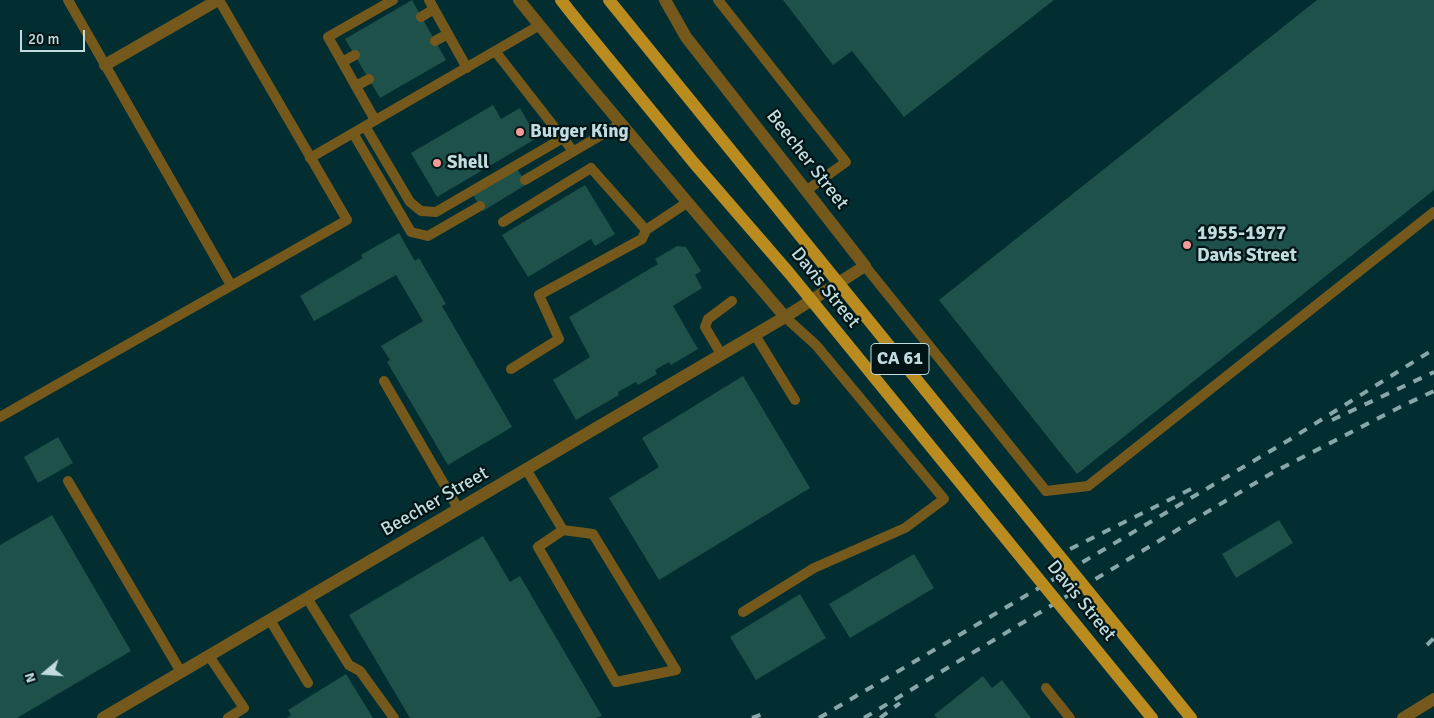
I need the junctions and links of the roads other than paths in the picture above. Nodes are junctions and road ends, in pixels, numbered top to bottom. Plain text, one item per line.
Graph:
1 (68, 0) edge
2 (218, 0) edge
3 (393, 0) edge
4 (519, 0) edge
5 (561, 0) edge
6 (609, 0) edge
7 (665, 0) edge
8 (718, 0) edge
9 (431, 5) edge
10 (421, 17) dead end
11 (540, 26) junction
12 (448, 34) junction
13 (435, 41) dead end
14 (495, 51) junction
15 (355, 55) dead end
16 (342, 62) junction
17 (105, 64) junction
18 (467, 68) junction
19 (369, 79) dead end
20 (356, 86) junction
21 (375, 120) junction
22 (620, 124) junction
23 (365, 126) junction
24 (353, 133) junction
25 (563, 138) junction
26 (573, 151) junction
27 (310, 158) junction
28 (524, 180) dead end
29 (807, 190) junction
30 (688, 202) junction
31 (480, 206) dead end
32 (1434, 212) edge
33 (503, 222) dead end
34 (646, 230) junction
35 (865, 266) junction
36 (232, 286) junction
37 (732, 301) dead end
38 (785, 317) junction
39 (755, 335) junction
40 (721, 354) junction
41 (511, 369) dead end
42 (384, 381) dead end
43 (795, 400) dead end
44 (0, 417) edge
45 (526, 470) junction
46 (68, 481) dead end
47 (459, 510) junction
48 (563, 530) junction
49 (307, 598) junction
50 (744, 612) dead end
51 (270, 620) junction
52 (209, 656) junction
53 (181, 672) junction
54 (308, 683) dead end
55 (1046, 688) dead end
56 (1434, 699) edge
57 (103, 718) edge
58 (228, 718) edge
59 (394, 718) edge
60 (1070, 718) edge
61 (1152, 718) edge
62 (1191, 718) edge
63 (1403, 718) edge

1 - 17 lane
2 - 17 street
2 - 27 lane
3 - 16 lane
4 - 11 street
5 - 61 main road, Davis Street / CA 61, bridge
6 - 62 main road, Davis Street / CA 61, bridge
7 - 29 street, Beecher Street
8 - 29 lane
9 - 10 lane
9 - 12 lane
11 - 14 lane
11 - 22 street
12 - 13 lane
12 - 18 lane
14 - 18 lane
14 - 25 lane
15 - 16 lane
16 - 20 lane
17 - 36 lane
18 - 21 lane
19 - 20 lane
20 - 21 lane
21 - 23 lane
22 - 26 lane
22 - 30 street
23 - 24 lane
23 - 25 lane
24 - 27 lane
24 - 31 lane
25 - 26 lane
26 - 28 lane
27 - 36 lane
29 - 35 street, Beecher Street
30 - 34 lane
30 - 38 street
32 - 35 lane
33 - 34 lane
34 - 41 lane
35 - 38 street, Beecher Street
36 - 44 lane
37 - 40 lane
38 - 39 street, Beecher Street
38 - 50 lane
39 - 40 street, Beecher Street
39 - 43 lane
40 - 45 street, Beecher Street
42 - 47 lane
45 - 47 street, Beecher Street
45 - 48 lane
46 - 53 lane
47 - 49 street, Beecher Street
48 - 48 lane
49 - 51 street, Beecher Street
49 - 59 lane
51 - 52 street, Beecher Street
51 - 54 lane
52 - 53 street, Beecher Street
52 - 58 lane
53 - 57 street, Beecher Street
55 - 60 lane
56 - 63 street

